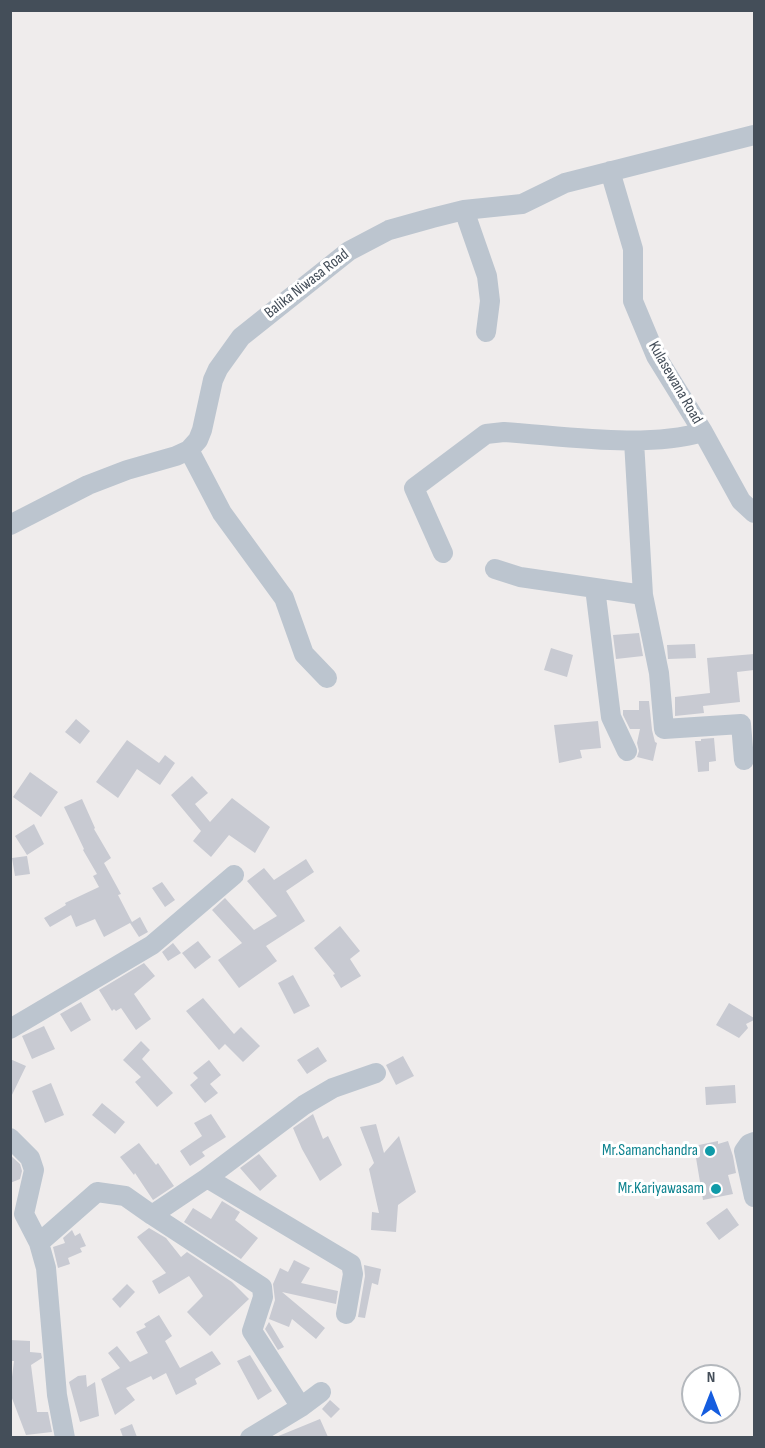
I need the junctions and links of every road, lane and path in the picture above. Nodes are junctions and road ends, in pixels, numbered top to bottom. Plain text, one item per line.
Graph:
1 (754, 135) edge
2 (610, 171) junction
3 (464, 210) junction
4 (486, 332) dead end
5 (703, 432) junction
6 (634, 441) junction
7 (189, 450) junction
8 (754, 513) edge
9 (10, 525) edge
10 (443, 553) dead end
11 (495, 569) dead end
12 (595, 588) junction
13 (643, 595) junction
14 (327, 678) dead end
15 (627, 751) dead end
16 (744, 760) dead end
17 (234, 875) dead end
18 (10, 1029) edge
19 (376, 1073) dead end
20 (10, 1138) edge
21 (754, 1142) edge
22 (207, 1178) junction
23 (754, 1197) edge
24 (152, 1215) junction
25 (39, 1243) junction
26 (346, 1314) dead end
27 (321, 1392) dead end
28 (301, 1407) junction
29 (65, 1437) edge
30 (250, 1437) edge

1 - 2 street, Balika Niwasa Road
2 - 3 street, Balika Niwasa Road
2 - 5 street, Kulasewana Road
3 - 4 street
3 - 7 street, Balika Niwasa Road
5 - 6 street
5 - 8 street, Kulasewana Road
6 - 10 street
6 - 13 street
7 - 9 street
7 - 14 street
11 - 12 street
12 - 13 street
12 - 15 street
13 - 16 street
17 - 18 street
19 - 22 street
20 - 25 street
21 - 23 street
22 - 24 street
22 - 26 street
24 - 25 street
24 - 28 street
25 - 29 street
27 - 28 street
28 - 30 street

